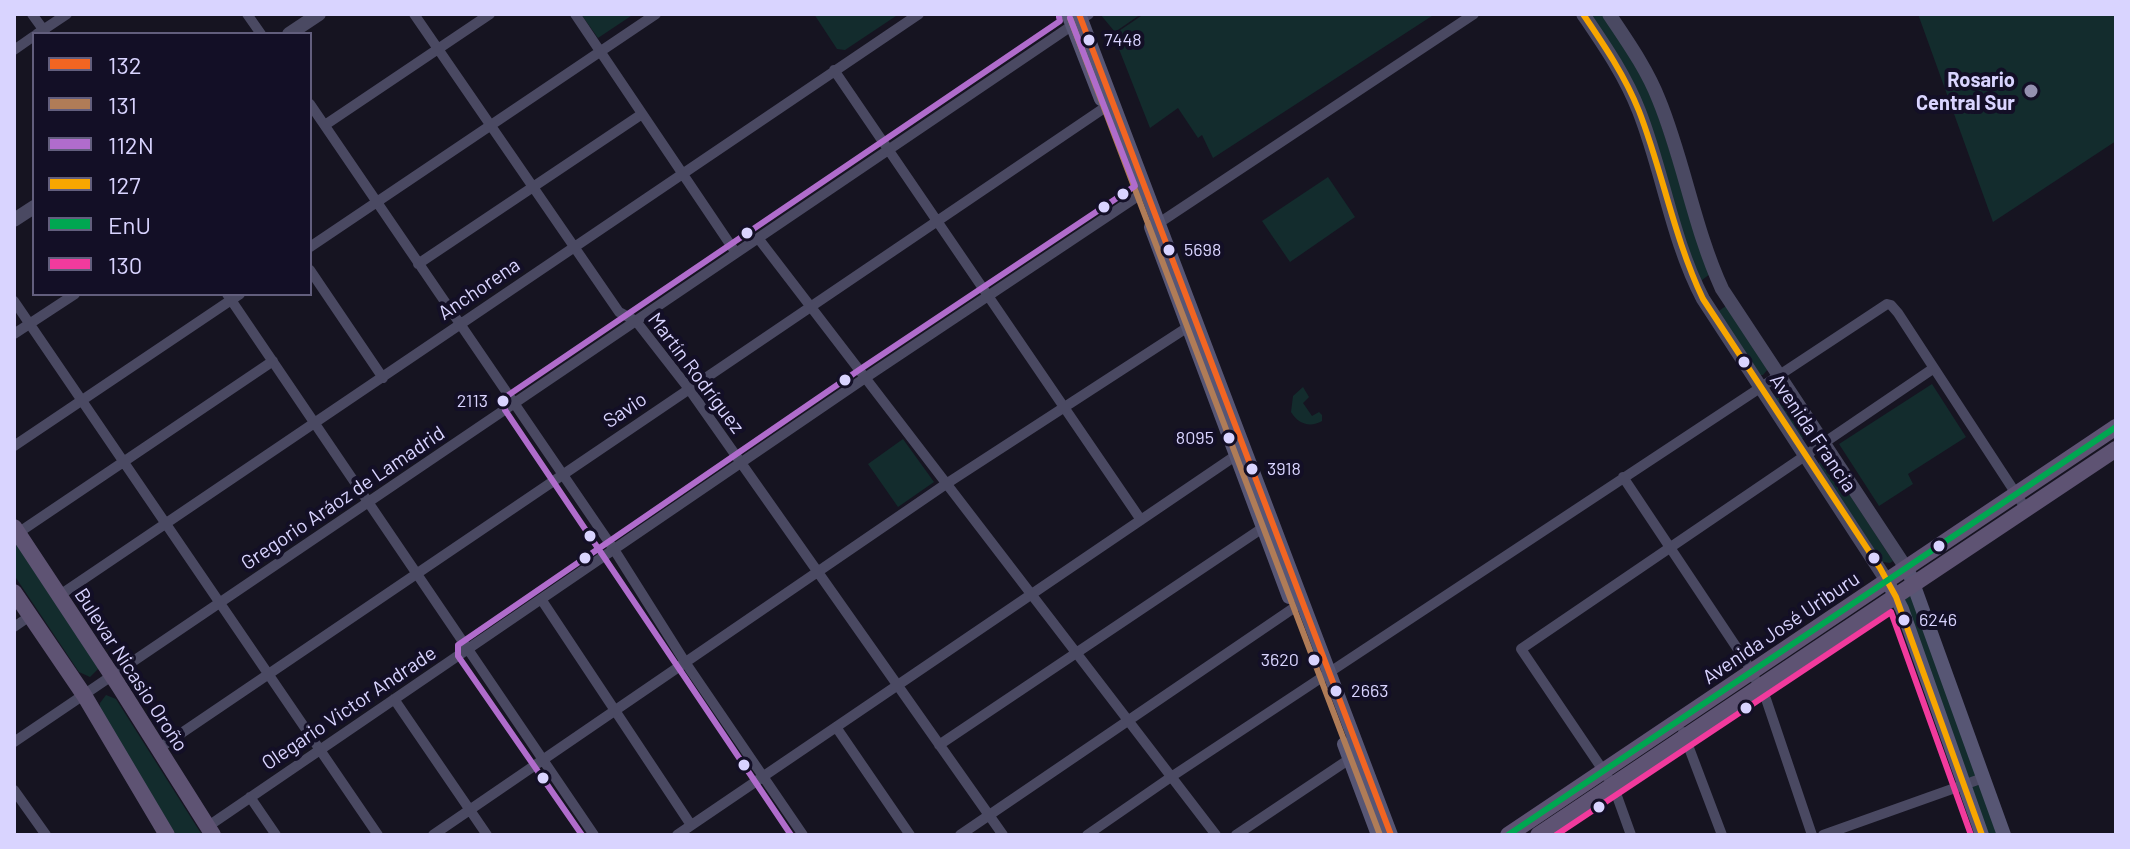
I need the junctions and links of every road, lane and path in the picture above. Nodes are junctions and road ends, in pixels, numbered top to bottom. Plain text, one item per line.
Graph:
1 (67, 14) edge
2 (247, 14) edge
3 (319, 14) edge
4 (414, 14) edge
5 (490, 14) edge
6 (575, 14) edge
7 (656, 14) edge
8 (919, 14) edge
9 (1474, 14) edge
10 (1583, 14) edge
11 (1609, 14) edge
12 (1078, 17) edge
13 (41, 32) edge
14 (260, 32) edge
15 (292, 32) edge
16 (32, 38) edge
17 (438, 49) junction
18 (14, 50) edge
19 (600, 52) junction
20 (834, 70) junction
21 (1108, 104) junction
22 (312, 107) edge
23 (642, 114) junction
24 (325, 125) junction
25 (491, 125) junction
26 (889, 150) junction
27 (683, 174) junction
28 (533, 187) junction
29 (1143, 192) junction
30 (377, 202) junction
31 (32, 208) edge
32 (14, 220) edge
33 (937, 221) junction
34 (1159, 223) junction
35 (758, 238) junction
36 (312, 246) edge
37 (573, 247) junction
38 (736, 253) junction
39 (418, 264) junction
40 (312, 273) edge
41 (72, 296) edge
42 (233, 296) edge
43 (989, 296) junction
44 (14, 301) edge
45 (810, 307) junction
46 (636, 321) junction
47 (460, 323) junction
48 (30, 324) junction
49 (1192, 324) junction
50 (14, 334) edge
51 (273, 361) junction
52 (1934, 368) junction
53 (1778, 375) junction
54 (383, 378) junction
55 (865, 378) junction
56 (1759, 387) junction
57 (689, 389) junction
58 (82, 401) junction
59 (513, 404) junction
60 (1065, 408) junction
61 (315, 423) junction
62 (2116, 428) edge
63 (1824, 443) junction
64 (14, 446) edge
65 (2116, 449) edge
66 (1241, 452) junction
67 (1805, 456) junction
68 (123, 462) junction
69 (741, 463) junction
70 (563, 474) junction
71 (1623, 477) junction
72 (946, 484) junction
73 (2016, 494) junction
74 (367, 503) junction
75 (2026, 509) junction
76 (1141, 520) junction
77 (167, 523) junction
78 (1268, 525) junction
79 (16, 530) edge
80 (1670, 547) junction
81 (615, 551) junction
82 (1906, 568) junction
83 (817, 572) junction
84 (415, 574) junction
85 (1887, 581) junction
86 (1914, 585) junction
87 (14, 592) edge
88 (1031, 594) junction
89 (60, 595) junction
90 (1896, 597) junction
91 (541, 599) junction
92 (219, 603) junction
93 (1297, 606) junction
94 (30, 616) junction
95 (14, 627) edge
96 (466, 650) junction
97 (1076, 652) junction
98 (685, 662) junction
99 (1752, 672) junction
100 (267, 675) junction
101 (112, 676) junction
102 (1323, 676) junction
103 (897, 685) junction
104 (1760, 688) junction
105 (84, 695) junction
106 (394, 699) junction
107 (615, 710) junction
108 (1128, 720) junction
109 (1677, 722) junction
110 (836, 727) junction
111 (1686, 737) junction
112 (14, 742) edge
113 (939, 745) junction
114 (158, 749) junction
115 (320, 750) junction
116 (1354, 756) junction
117 (543, 760) junction
118 (762, 776) junction
119 (1171, 777) junction
120 (1609, 778) junction
121 (1983, 778) junction
122 (1964, 785) junction
123 (14, 790) edge
124 (250, 797) junction
125 (470, 809) junction
126 (989, 816) junction
127 (691, 825) junction
128 (210, 831) edge
129 (1538, 831) edge
130 (46, 835) edge
131 (167, 835) edge
132 (276, 835) edge
133 (378, 835) edge
134 (433, 835) edge
135 (487, 835) edge
136 (594, 835) edge
137 (677, 835) edge
138 (803, 835) edge
139 (910, 835) edge
140 (960, 835) edge
141 (1003, 835) edge
142 (1087, 835) edge
143 (1216, 835) edge
144 (1236, 835) edge
145 (1378, 835) edge
146 (1391, 835) edge
147 (1508, 835) edge
148 (1631, 835) edge
149 (1722, 835) edge
150 (1812, 835) edge
151 (1823, 835) edge
152 (1982, 835) edge
153 (2004, 835) edge

1 - 13 street
2 - 14 street
3 - 15 street
4 - 17 street, Martín Rodríguez
5 - 17 street
6 - 19 street
7 - 19 street
8 - 20 street, Anchorena
9 - 34 street
10 - 56 street, Avenida Francia
11 - 53 street, Avenida Francia
12 - 21 main road
12 - 26 street, Gregorio Aráoz de Lamadrid
16 - 18 street
17 - 24 street
17 - 25 street, Martín Rodríguez
19 - 23 street
19 - 25 street
20 - 26 street
20 - 27 street, Anchorena
21 - 29 main road
21 - 33 street, Savio
22 - 24 street
23 - 27 street
23 - 28 street
24 - 30 street
25 - 28 street, Martín Rodríguez
25 - 30 street
26 - 33 street
26 - 35 street, Gregorio Aráoz de Lamadrid
27 - 37 street, Anchorena
27 - 38 street
28 - 37 street, Martín Rodríguez
28 - 39 street
29 - 34 main road
29 - 43 street, Olegario Victor Andrade
29 - 49 main road
30 - 36 street
30 - 39 street
31 - 32 street
33 - 43 street
33 - 45 street, Savio
34 - 49 main road
35 - 38 street, Gregorio Aráoz de Lamadrid
35 - 45 street
37 - 46 street, Martín Rodríguez
37 - 47 street, Anchorena
38 - 46 street, Gregorio Aráoz de Lamadrid
39 - 47 street
40 - 54 street
41 - 48 street
42 - 51 street
42 - 58 street
43 - 55 street, Olegario Victor Andrade
43 - 60 street
44 - 48 street
45 - 55 street
45 - 57 street, Savio
46 - 57 street, Martín Rodríguez
46 - 59 street, Gregorio Aráoz de Lamadrid
47 - 54 street, Anchorena
47 - 59 street
48 - 50 street
48 - 58 street
49 - 60 street
49 - 66 main road
51 - 61 street
51 - 68 street
52 - 53 street
52 - 63 street
52 - 73 street
53 - 56 street
53 - 63 street, Avenida Francia
54 - 61 street, Anchorena
55 - 69 street, Olegario Victor Andrade
55 - 72 street
56 - 67 street, Avenida Francia
56 - 71 street
57 - 69 street, Martín Rodríguez
57 - 70 street, Savio
58 - 64 street
58 - 68 street
59 - 70 street
59 - 74 street, Gregorio Aráoz de Lamadrid
60 - 72 street
60 - 76 street
61 - 74 street
61 - 77 street, Anchorena
62 - 73 main road, Avenida José Uriburu
63 - 67 street
63 - 82 street, Avenida Francia
65 - 75 main road, Avenida José Uriburu
66 - 76 street
66 - 78 main road
67 - 80 street
67 - 85 street, Avenida Francia
68 - 77 street
68 - 79 street
69 - 81 street, Olegario Victor Andrade
69 - 83 street, Martín Rodríguez
70 - 81 street
70 - 84 street, Savio
71 - 80 street
71 - 102 street
72 - 83 street
72 - 88 street
73 - 75 street
73 - 82 main road, Avenida José Uriburu
74 - 84 street
74 - 92 street, Gregorio Aráoz de Lamadrid
75 - 86 main road, Avenida José Uriburu
76 - 88 street
77 - 89 street, Anchorena
77 - 92 street
78 - 93 main road
78 - 97 street
79 - 89 main road, Bulevar Nicasio Oroño
80 - 99 street
80 - 120 street
81 - 91 street, Olegario Victor Andrade
81 - 98 street
82 - 85 main road, Avenida José Uriburu
82 - 86 main road, Avenida Francia
83 - 98 street
83 - 103 street, Martín Rodríguez
84 - 96 street
84 - 100 street, Savio
85 - 90 main road, Avenida Francia
85 - 99 main road, Avenida José Uriburu
86 - 90 main road, Avenida José Uriburu
86 - 121 main road, Avenida Francia
87 - 94 main road
88 - 97 street
88 - 103 street
89 - 101 main road, Bulevar Nicasio Oroño
90 - 104 main road, Avenida José Uriburu
90 - 122 main road, Avenida Francia
91 - 96 street, Olegario Victor Andrade
91 - 107 street
92 - 100 street
92 - 101 street, Gregorio Aráoz de Lamadrid
93 - 102 main road
93 - 108 street
94 - 95 street
94 - 105 main road
96 - 106 street, Olegario Victor Andrade
96 - 117 street
97 - 108 street
97 - 113 street
98 - 107 street
98 - 118 street
99 - 104 street
99 - 109 main road, Avenida José Uriburu
100 - 114 street, Savio
100 - 115 street
101 - 105 street, Gregorio Aráoz de Lamadrid
101 - 114 main road, Bulevar Nicasio Oroño
102 - 116 main road
102 - 119 street
103 - 110 street
103 - 113 street, Martín Rodríguez
104 - 111 main road, Avenida José Uriburu
104 - 150 street
105 - 112 street, Gregorio Aráoz de Lamadrid
105 - 131 main road
106 - 115 street, Olegario Victor Andrade
106 - 125 street
107 - 117 street
107 - 127 street
108 - 119 street
108 - 126 street
109 - 111 street
109 - 120 main road, Avenida José Uriburu
110 - 118 street
110 - 139 street
111 - 120 main road, Avenida José Uriburu
111 - 149 street
113 - 126 street, Martín Rodríguez
114 - 128 main road, Bulevar Nicasio Oroño
115 - 124 street, Olegario Victor Andrade
115 - 133 street
116 - 144 street
116 - 145 main road
116 - 146 main road
117 - 125 street
117 - 136 street
118 - 127 street
118 - 138 street
119 - 142 street
119 - 143 street
120 - 129 main road, Avenida José Uriburu
120 - 148 street
121 - 122 street
121 - 153 main road, Avenida Francia
122 - 151 street
122 - 152 main road, Avenida Francia
123 - 130 street
124 - 128 street, Olegario Victor Andrade
124 - 132 street
125 - 134 street
125 - 135 street
126 - 140 street
126 - 141 street, Martín Rodríguez
127 - 137 street
129 - 147 main road, Avenida José Uriburu

